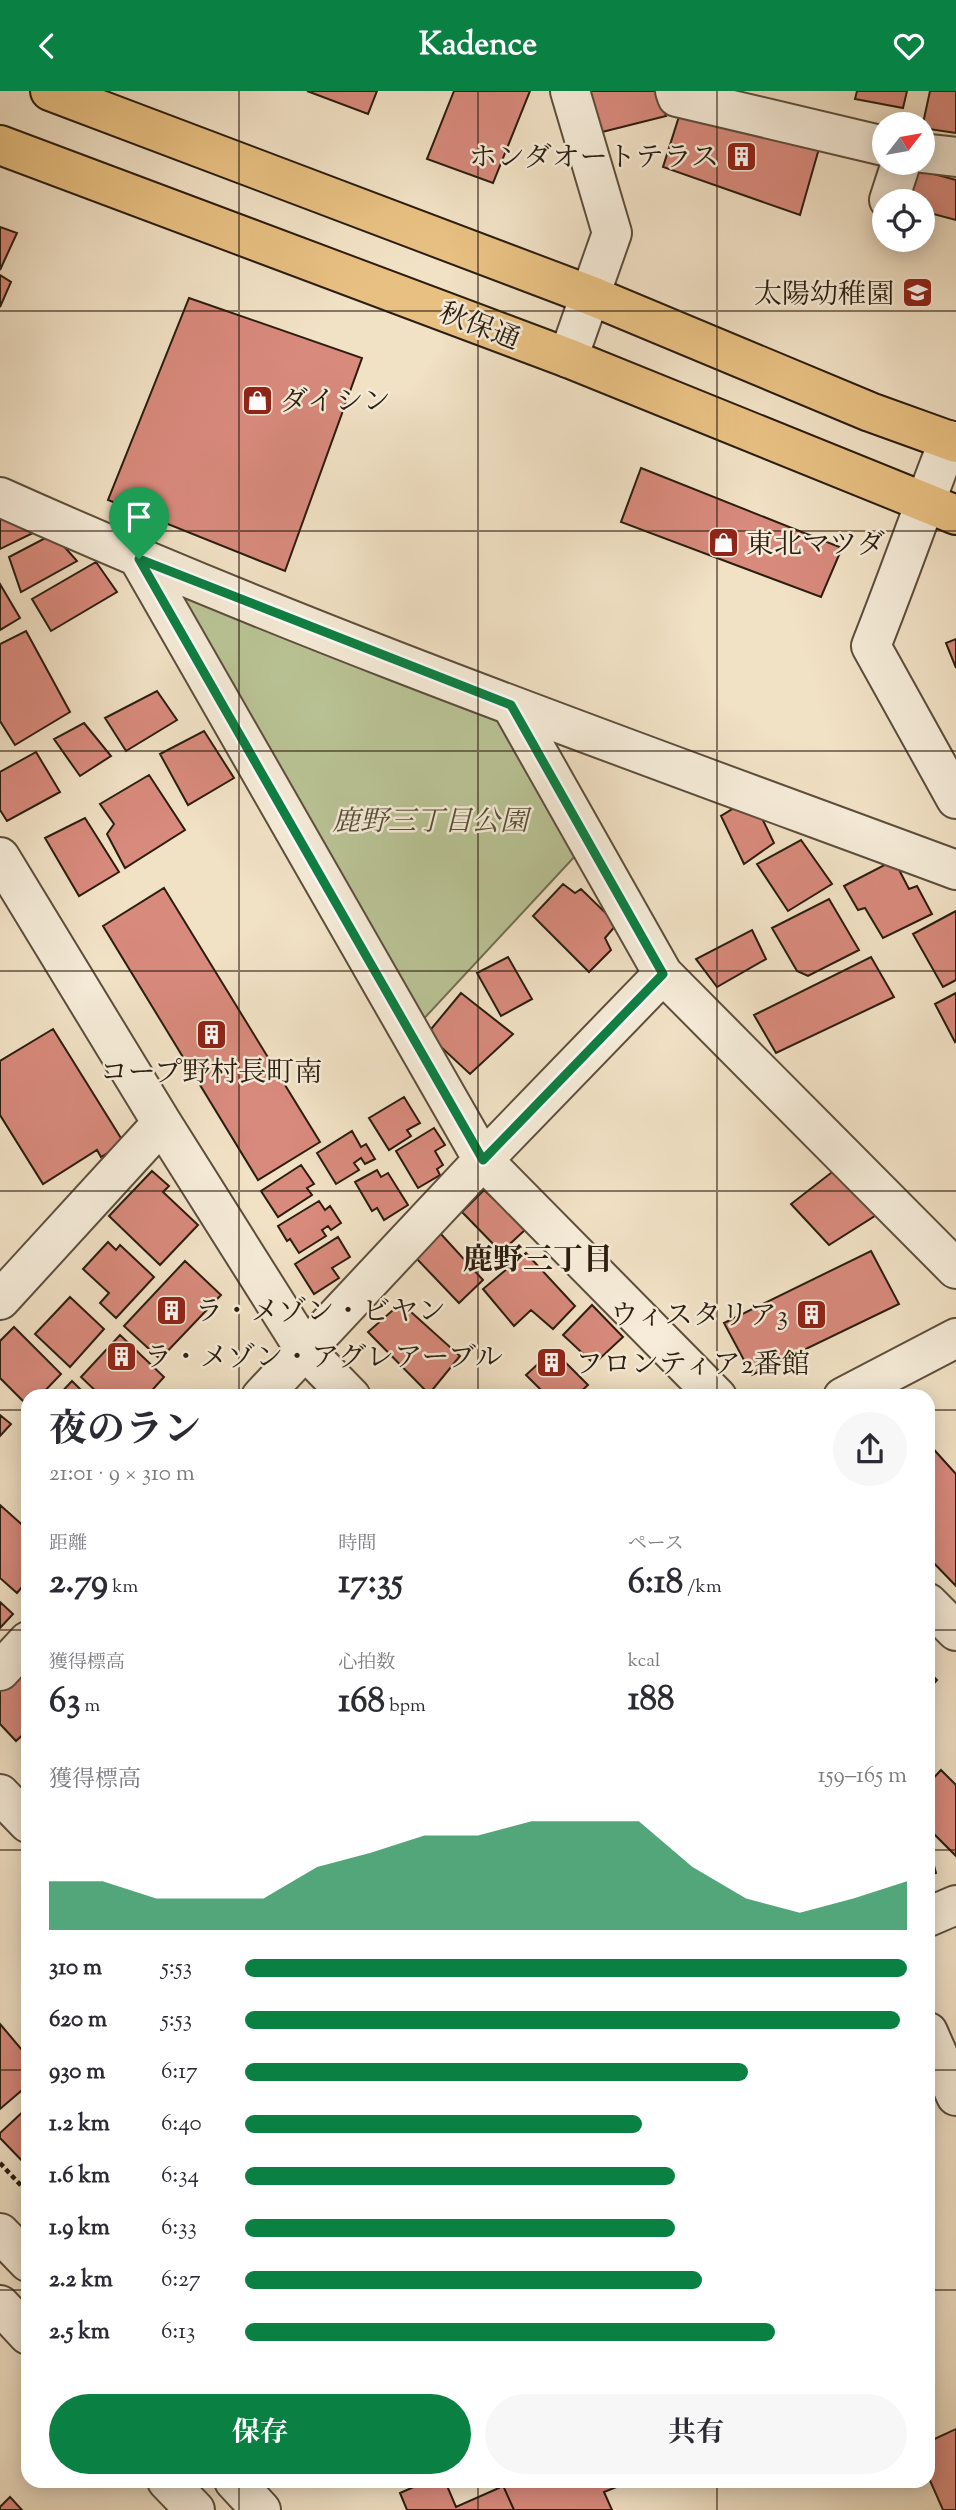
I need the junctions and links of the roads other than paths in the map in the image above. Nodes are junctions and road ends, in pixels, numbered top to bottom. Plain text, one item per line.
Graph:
1 (50, 91) edge
2 (570, 91) edge
3 (675, 91) edge
4 (872, 143) edge
5 (0, 145) edge
6 (935, 155) edge
7 (956, 157) edge
8 (592, 296) junction
9 (568, 358) junction
10 (952, 442) edge
11 (0, 498) edge
12 (940, 509) edge
13 (139, 559) junction
14 (511, 705) junction
15 (956, 799) edge
16 (0, 857) edge
17 (956, 870) edge
18 (663, 974) junction
19 (162, 1123) junction
20 (483, 1160) junction
21 (956, 1269) edge
22 (0, 1300) edge
23 (956, 1338) edge
24 (305, 1350) junction
25 (268, 1389) edge
26 (343, 1389) edge
27 (710, 1389) edge
28 (858, 1389) edge
29 (935, 1610) edge
30 (956, 1631) edge
31 (21, 1648) edge
32 (0, 1671) edge
33 (0, 1794) edge
34 (21, 1816) edge
35 (956, 1905) edge
36 (935, 1914) edge
37 (935, 2048) edge
38 (956, 2096) edge
39 (0, 2232) edge
40 (21, 2254) edge
41 (0, 2305) edge
42 (21, 2328) edge
43 (174, 2488) edge
44 (241, 2488) edge
45 (195, 2510) edge
46 (261, 2510) edge

1 - 8 highway
2 - 8 street
3 - 4 street
5 - 9 highway, 秋保通
6 - 7 street
8 - 9 street
8 - 10 highway
9 - 12 highway, 秋保通
10 - 12 street
11 - 13 street
12 - 15 street
13 - 14 street
13 - 20 street
14 - 17 street
14 - 18 street
16 - 19 street
18 - 20 street
18 - 21 street
19 - 22 street
19 - 24 street
20 - 24 street
20 - 27 street
23 - 28 street
24 - 25 street
24 - 26 street
29 - 30 street
31 - 32 street
33 - 34 street
35 - 36 street
37 - 38 street
39 - 40 street
41 - 42 street
43 - 45 street
44 - 46 street

